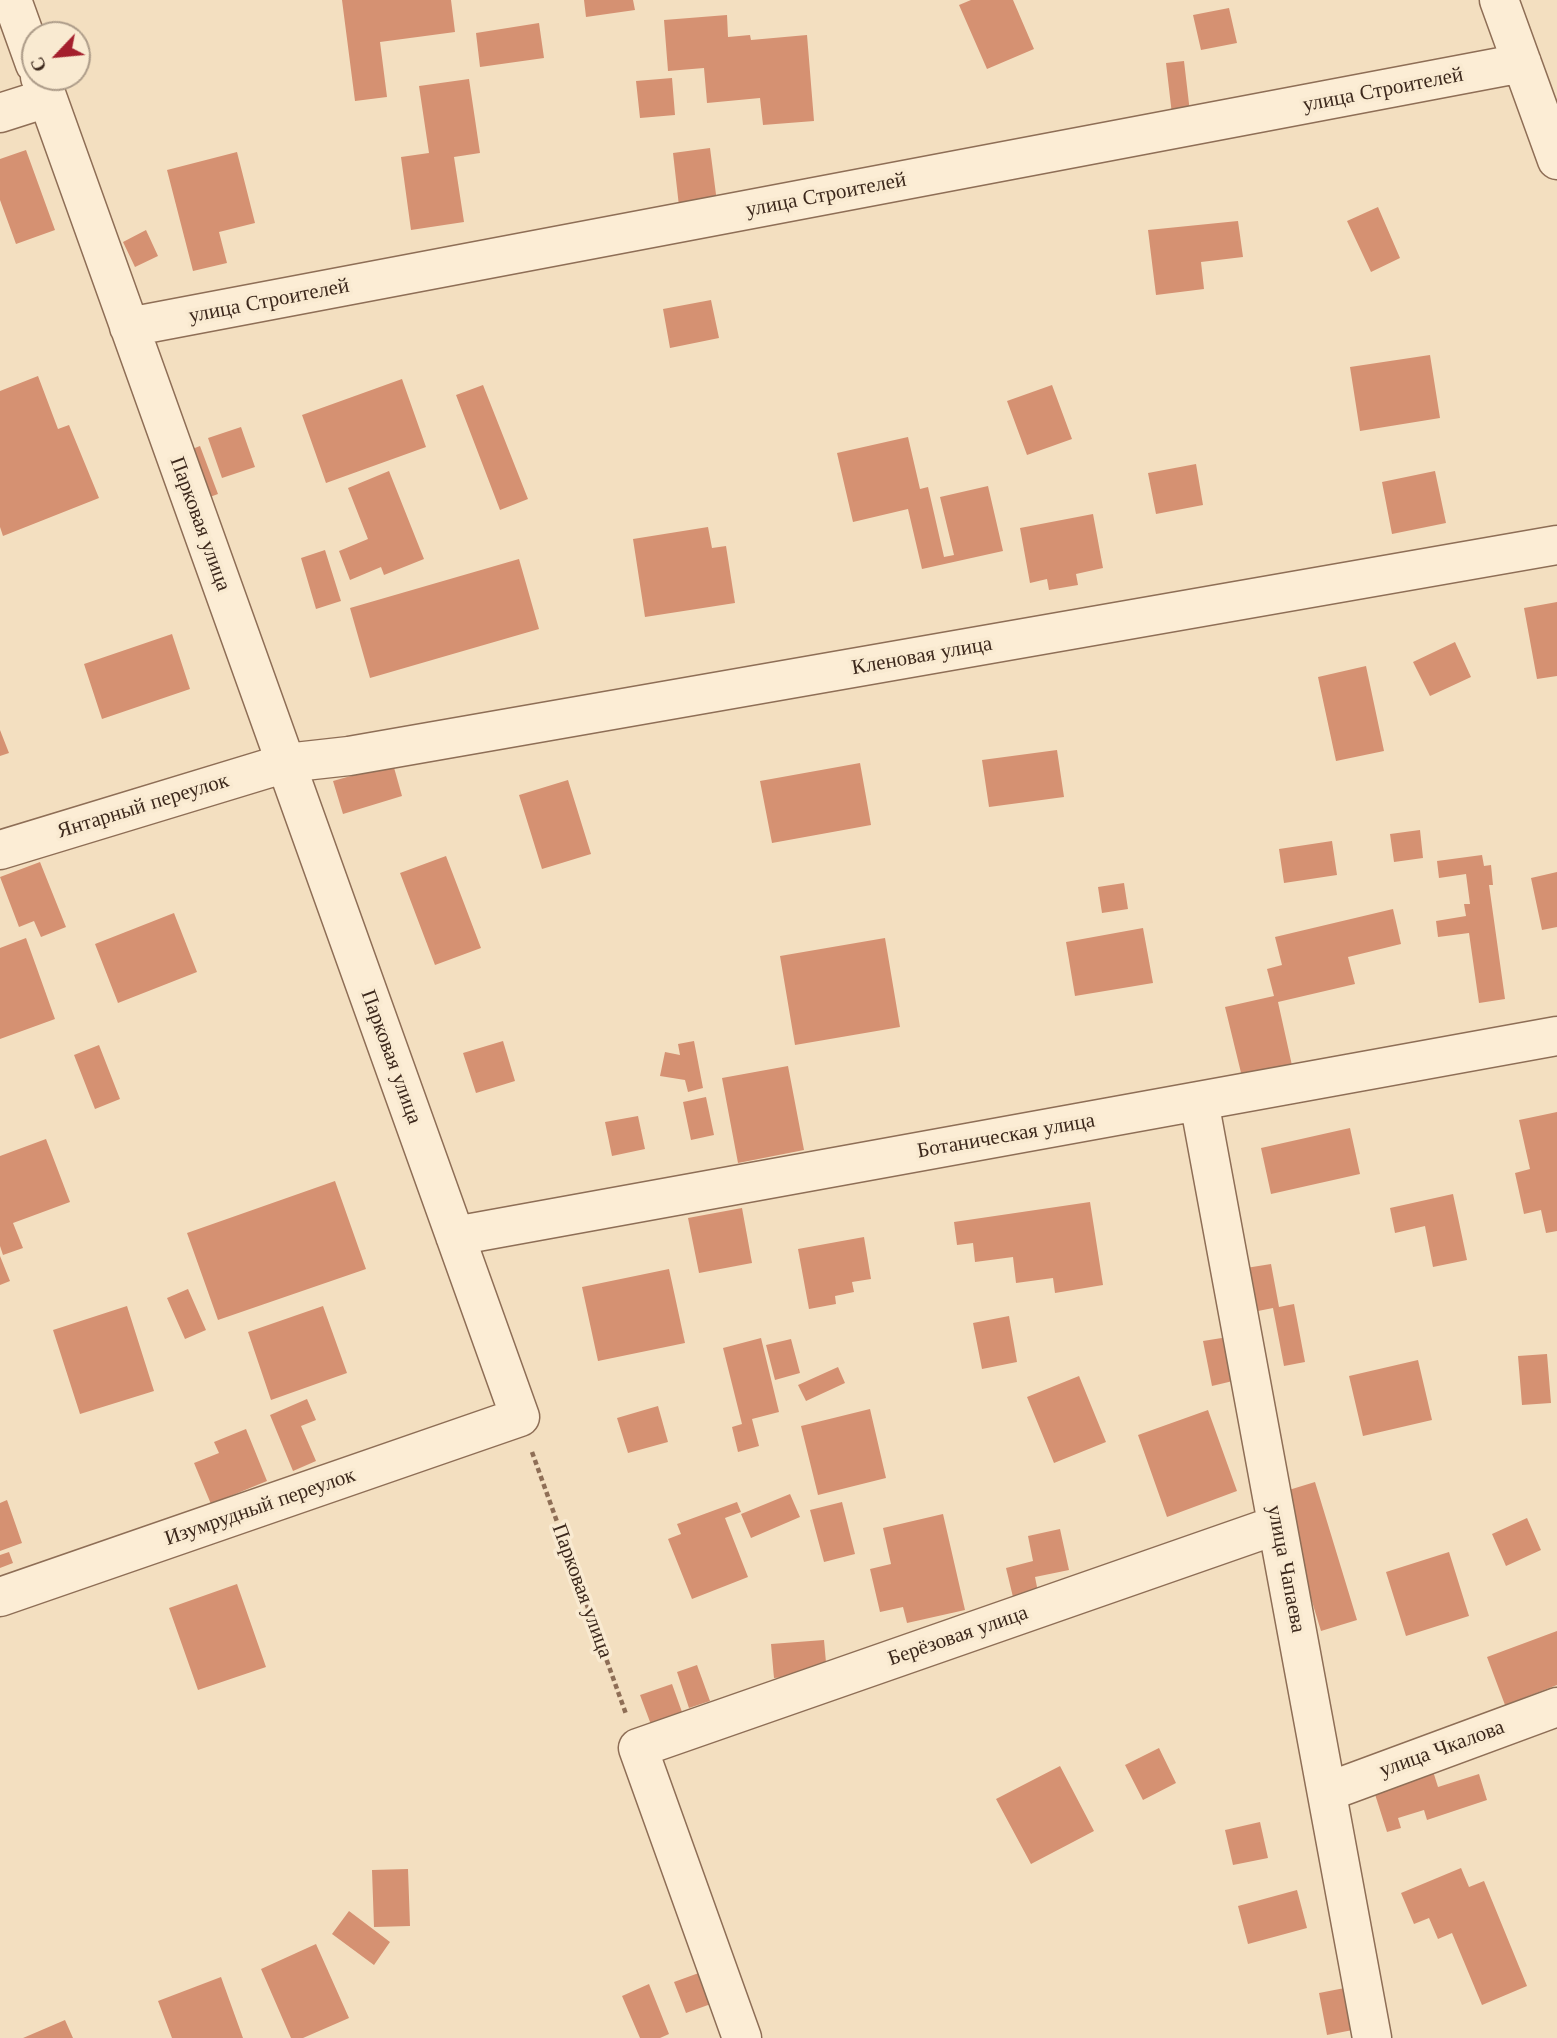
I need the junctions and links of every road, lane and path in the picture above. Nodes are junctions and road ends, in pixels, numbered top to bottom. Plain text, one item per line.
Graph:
1 (12, 0) edge
2 (1499, 0) edge
3 (21, 25) edge
4 (1522, 63) junction
5 (27, 91) edge
6 (45, 91) edge
7 (0, 113) edge
8 (1557, 160) edge
9 (129, 327) junction
10 (1557, 545) edge
11 (286, 763) junction
12 (0, 850) edge
13 (1557, 1037) edge
14 (1199, 1101) junction
15 (455, 1236) junction
16 (520, 1417) junction
17 (1277, 1525) junction
18 (0, 1597) edge
19 (1557, 1707) edge
20 (638, 1748) junction
21 (1327, 1792) junction
22 (741, 2038) edge
23 (1372, 2038) edge

1 - 3 street, Парковая улица
2 - 4 street
4 - 8 street
4 - 9 street, улица Строителей
5 - 7 street
6 - 9 street, Парковая улица
9 - 11 street, Парковая улица
10 - 11 street, Кленовая улица
11 - 12 street, Янтарный переулок
11 - 15 street, Парковая улица
13 - 14 street, Ботаническая улица
14 - 15 street, Ботаническая улица
14 - 17 street, улица Чапаева
15 - 16 street, Парковая улица
16 - 18 street, Изумрудный переулок
16 - 20 path, Парковая улица
17 - 20 street, Берёзовая улица
17 - 21 street, улица Чапаева
19 - 21 street, улица Чкалова
20 - 22 street
21 - 23 street, улица Чапаева

